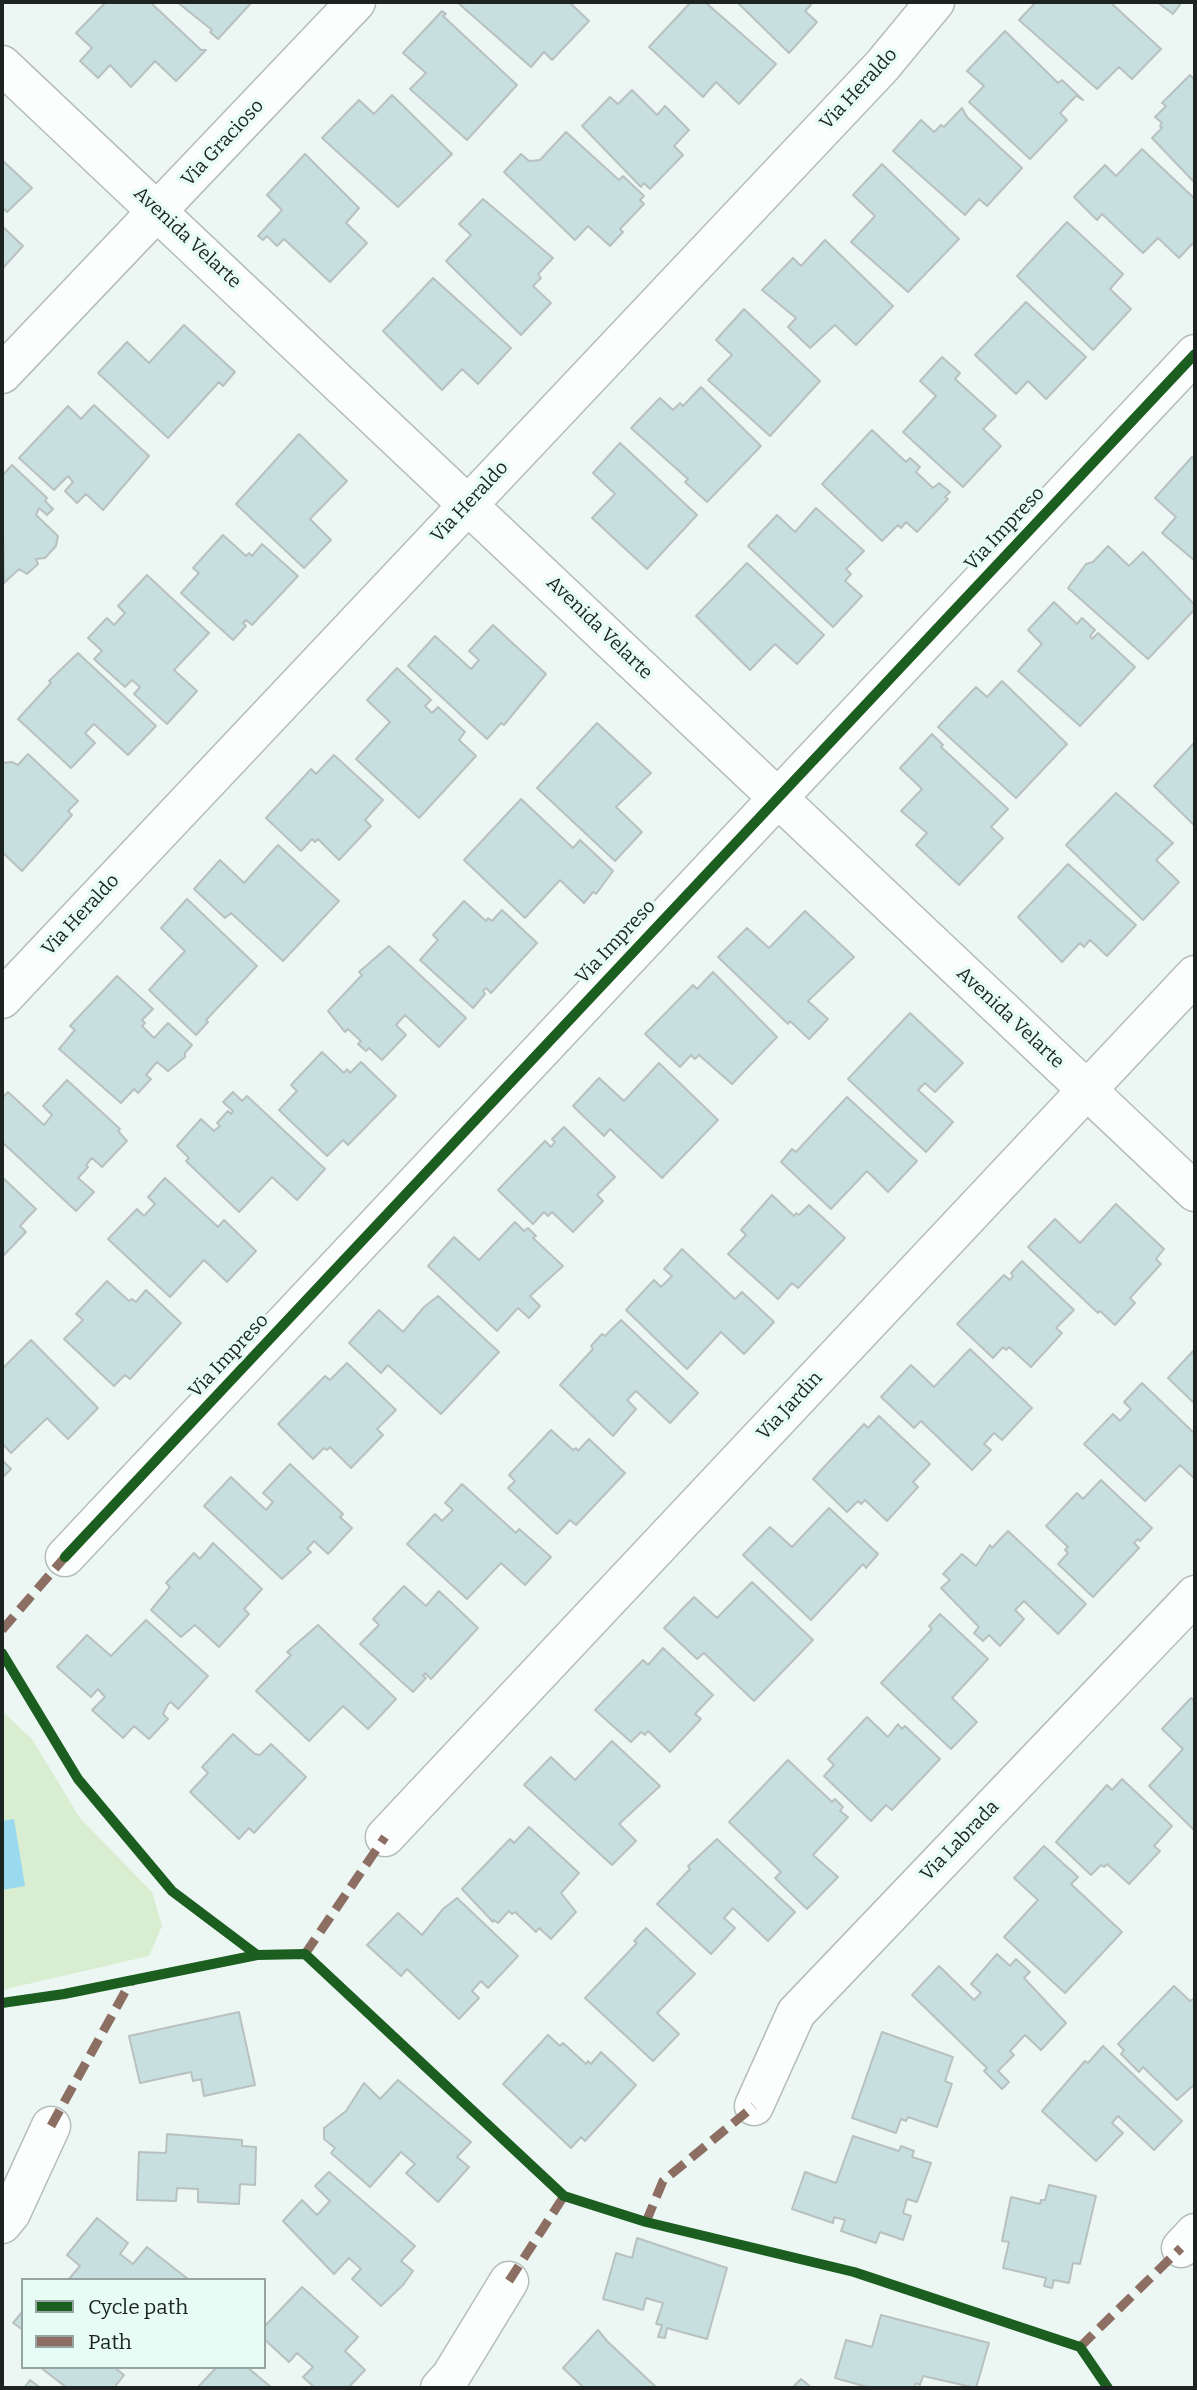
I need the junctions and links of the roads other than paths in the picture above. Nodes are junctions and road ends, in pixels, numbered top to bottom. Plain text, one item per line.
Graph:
1 (356, 2) edge
2 (935, 2) edge
3 (2, 65) edge
4 (159, 211) junction
5 (1195, 354) edge
6 (2, 374) edge
7 (468, 503) junction
8 (776, 797) junction
9 (1195, 975) edge
10 (2, 999) edge
11 (1086, 1090) junction
12 (1195, 1192) edge
13 (65, 1557) dead end
14 (1195, 1595) edge
15 (385, 1837) dead end
16 (754, 2106) dead end
17 (51, 2126) dead end
18 (2, 2224) edge
19 (509, 2281) dead end
20 (440, 2388) edge

1 - 4 street, Via Gracioso
2 - 7 street, Via Heraldo
3 - 4 street, Avenida Velarte
4 - 6 street, Via Gracioso
4 - 7 street, Avenida Velarte
5 - 8 street, Via Impreso
7 - 8 street, Avenida Velarte
7 - 10 street, Via Heraldo
8 - 11 street, Avenida Velarte
8 - 13 street, Via Impreso
9 - 11 street, Via Jardin
11 - 12 street, Avenida Velarte
11 - 15 street, Via Jardin
14 - 16 street, Via Labrada
17 - 18 street
19 - 20 street

